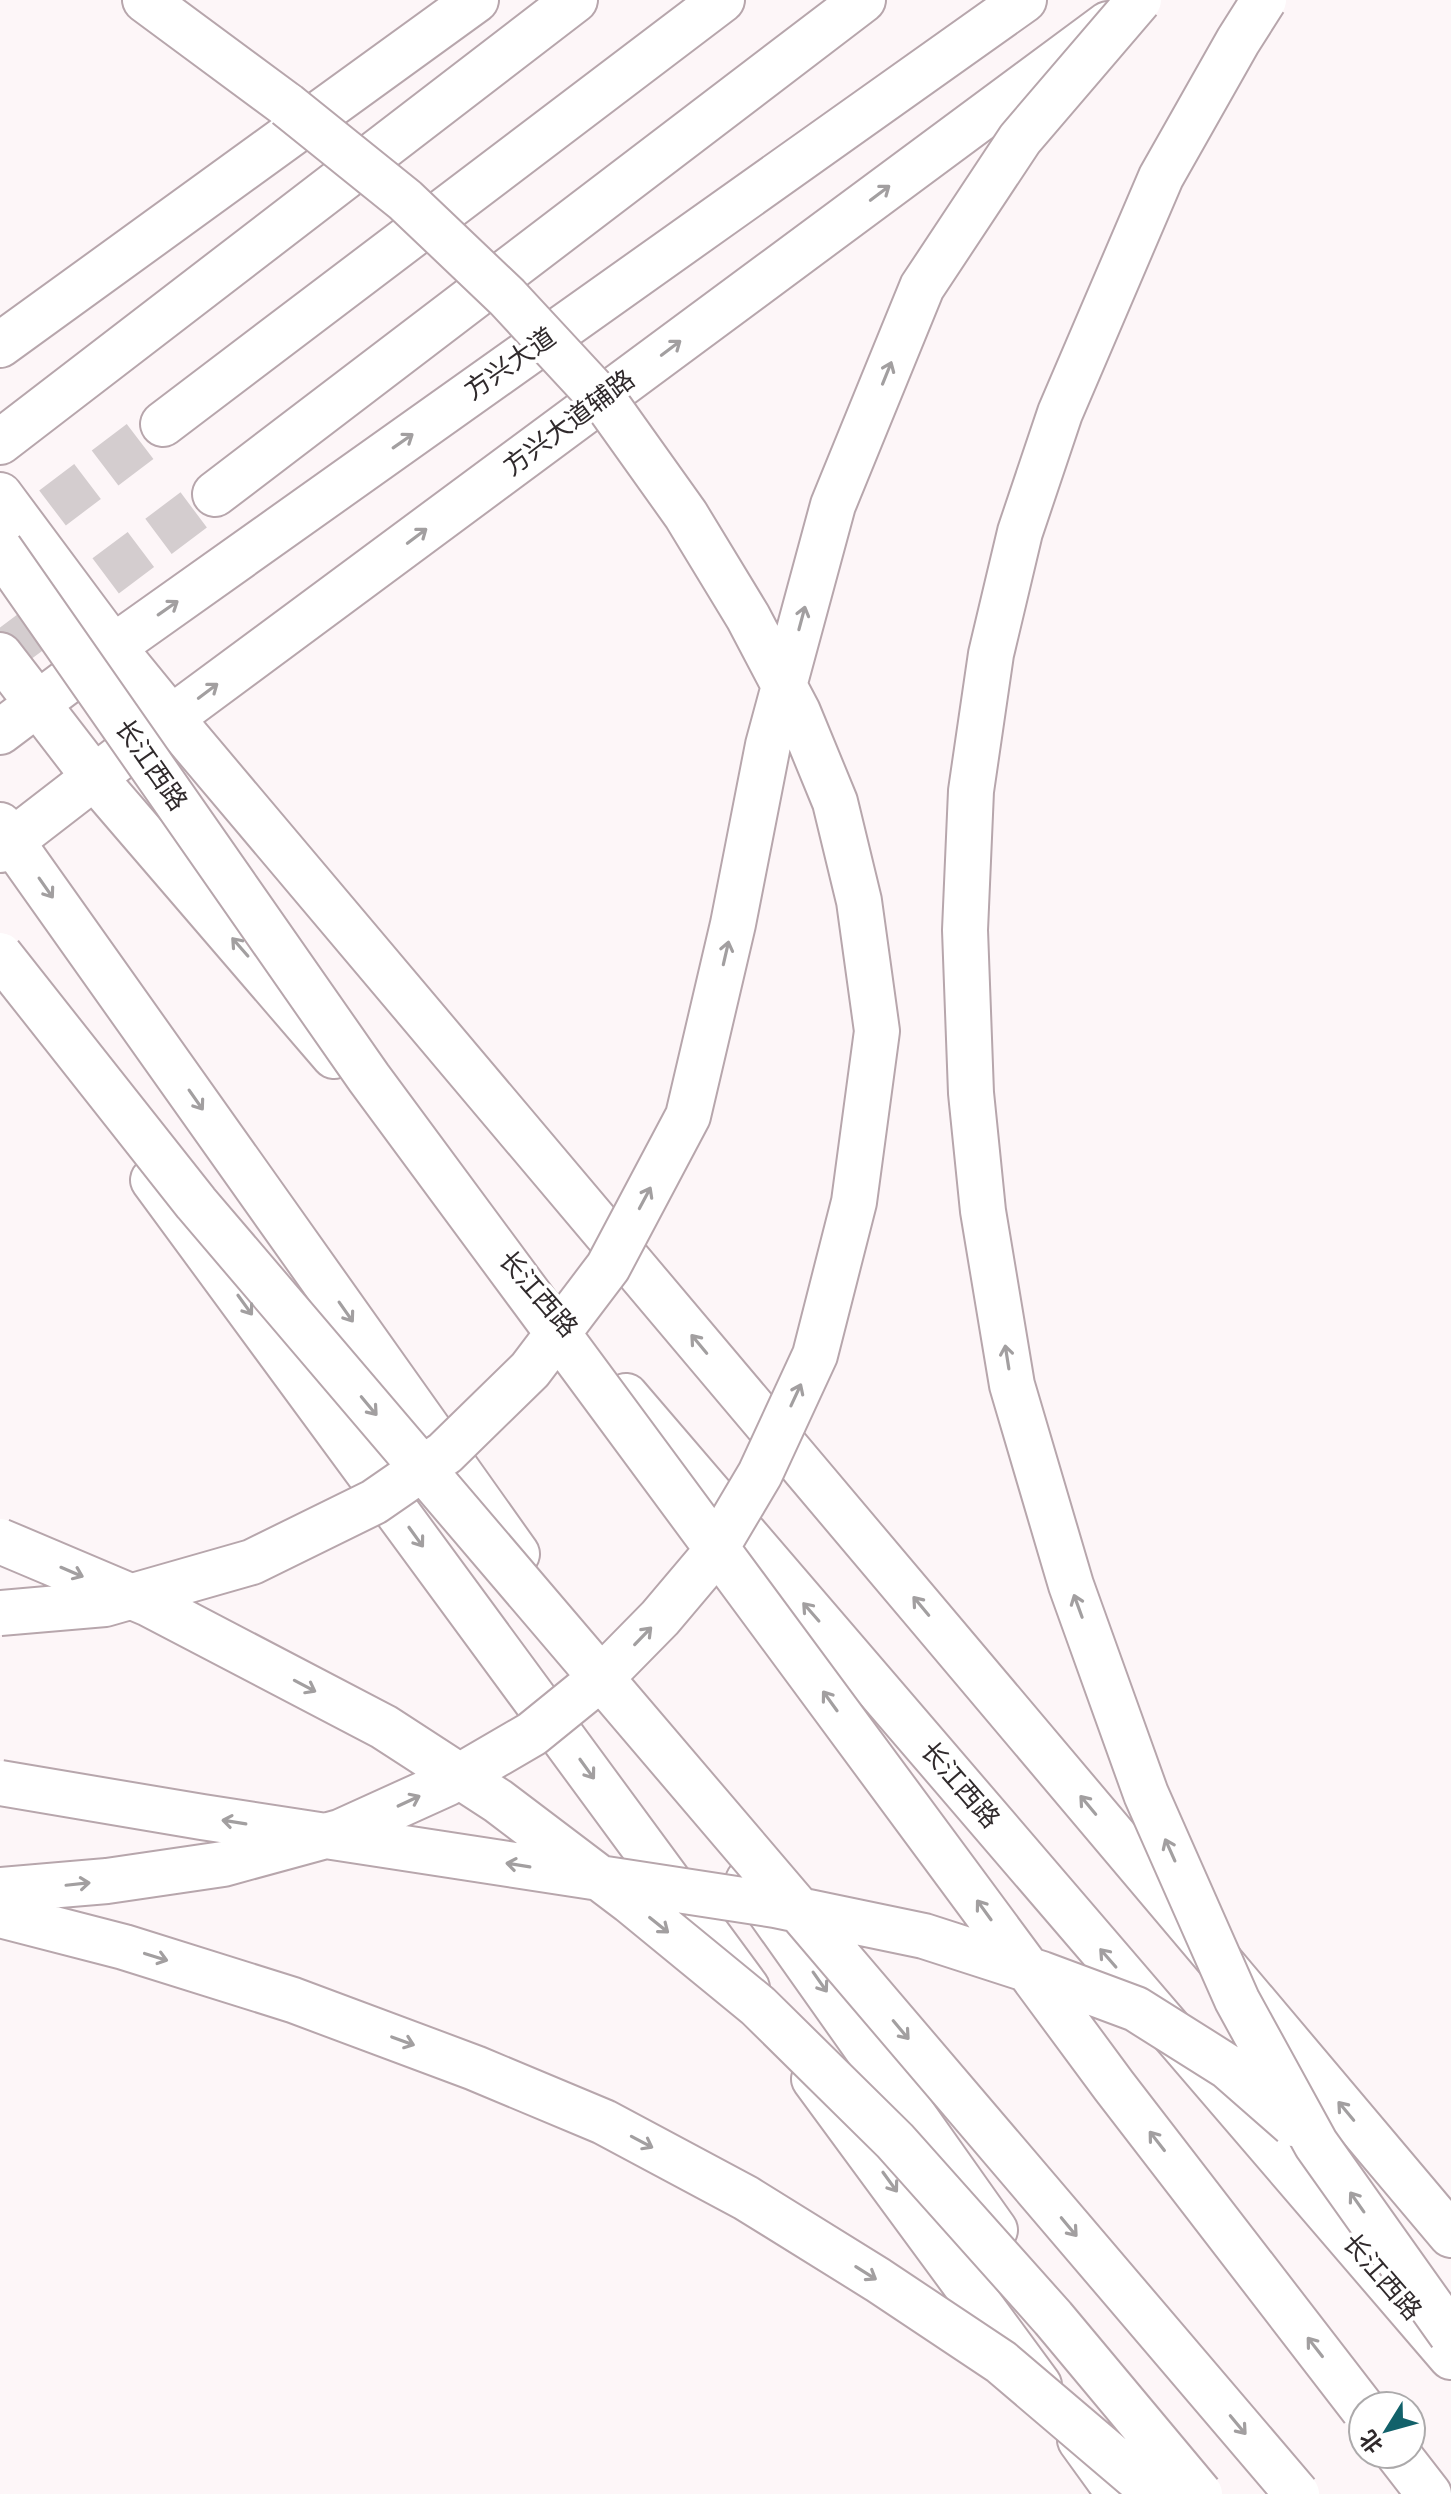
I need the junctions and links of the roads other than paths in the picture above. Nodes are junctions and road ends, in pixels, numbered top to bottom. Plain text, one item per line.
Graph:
1 (145, 0) edge
2 (476, 0) edge
3 (575, 0) edge
4 (722, 0) edge
5 (863, 0) edge
6 (1024, 0) edge
7 (1139, 0) edge
8 (1264, 0) edge
9 (0, 345) edge
10 (163, 424) tunnel mouth
11 (0, 442) edge
12 (215, 494) tunnel mouth
13 (0, 495) edge
14 (0, 549) edge
15 (113, 647) junction
16 (0, 655) edge
17 (37, 703) junction
18 (171, 718) junction
19 (0, 732) edge
20 (94, 777) junction
21 (4, 838) edge
22 (0, 955) edge
23 (0, 972) edge
24 (0, 1541) edge
25 (0, 1613) edge
26 (0, 1783) edge
27 (0, 1890) edge
28 (0, 1915) edge
29 (1316, 2144) junction
30 (1451, 2235) edge
31 (1451, 2334) edge
32 (1451, 2357) edge
33 (1348, 2390) edge
34 (1410, 2470) edge
35 (1119, 2494) edge
36 (1156, 2494) edge
37 (1182, 2494) edge
38 (1200, 2494) edge
39 (1297, 2494) edge
40 (1429, 2494) edge

27 -> 1 main road, bridge
2 - 9 main road
3 - 11 main road
4 - 10 main road
5 - 12 main road
15 -> 6 main road, 方兴大道
18 -> 7 main road, 方兴大道辅路
25 -> 7 main road, bridge
29 -> 8 main road, bridge
13 - 15 main road
33 -> 14 main road, 长江西路, bridge
15 - 17 main road, 方兴大道
15 - 18 main road
16 - 17 main road, 长江西路
17 - 19 main road, 方兴大道
17 - 20 main road, 长江西路
18 - 20 main road, 方兴大道辅路
30 -> 18 main road
20 - 21 main road, 方兴大道辅路
32 -> 20 main road, 长江西路
21 -> 37 main road
22 -> 39 main road, bridge
23 -> 35 main road
24 -> 38 main road, bridge
29 -> 26 main road, bridge
28 -> 36 main road, bridge
31 -> 29 main road, bridge
34 - 40 main road

